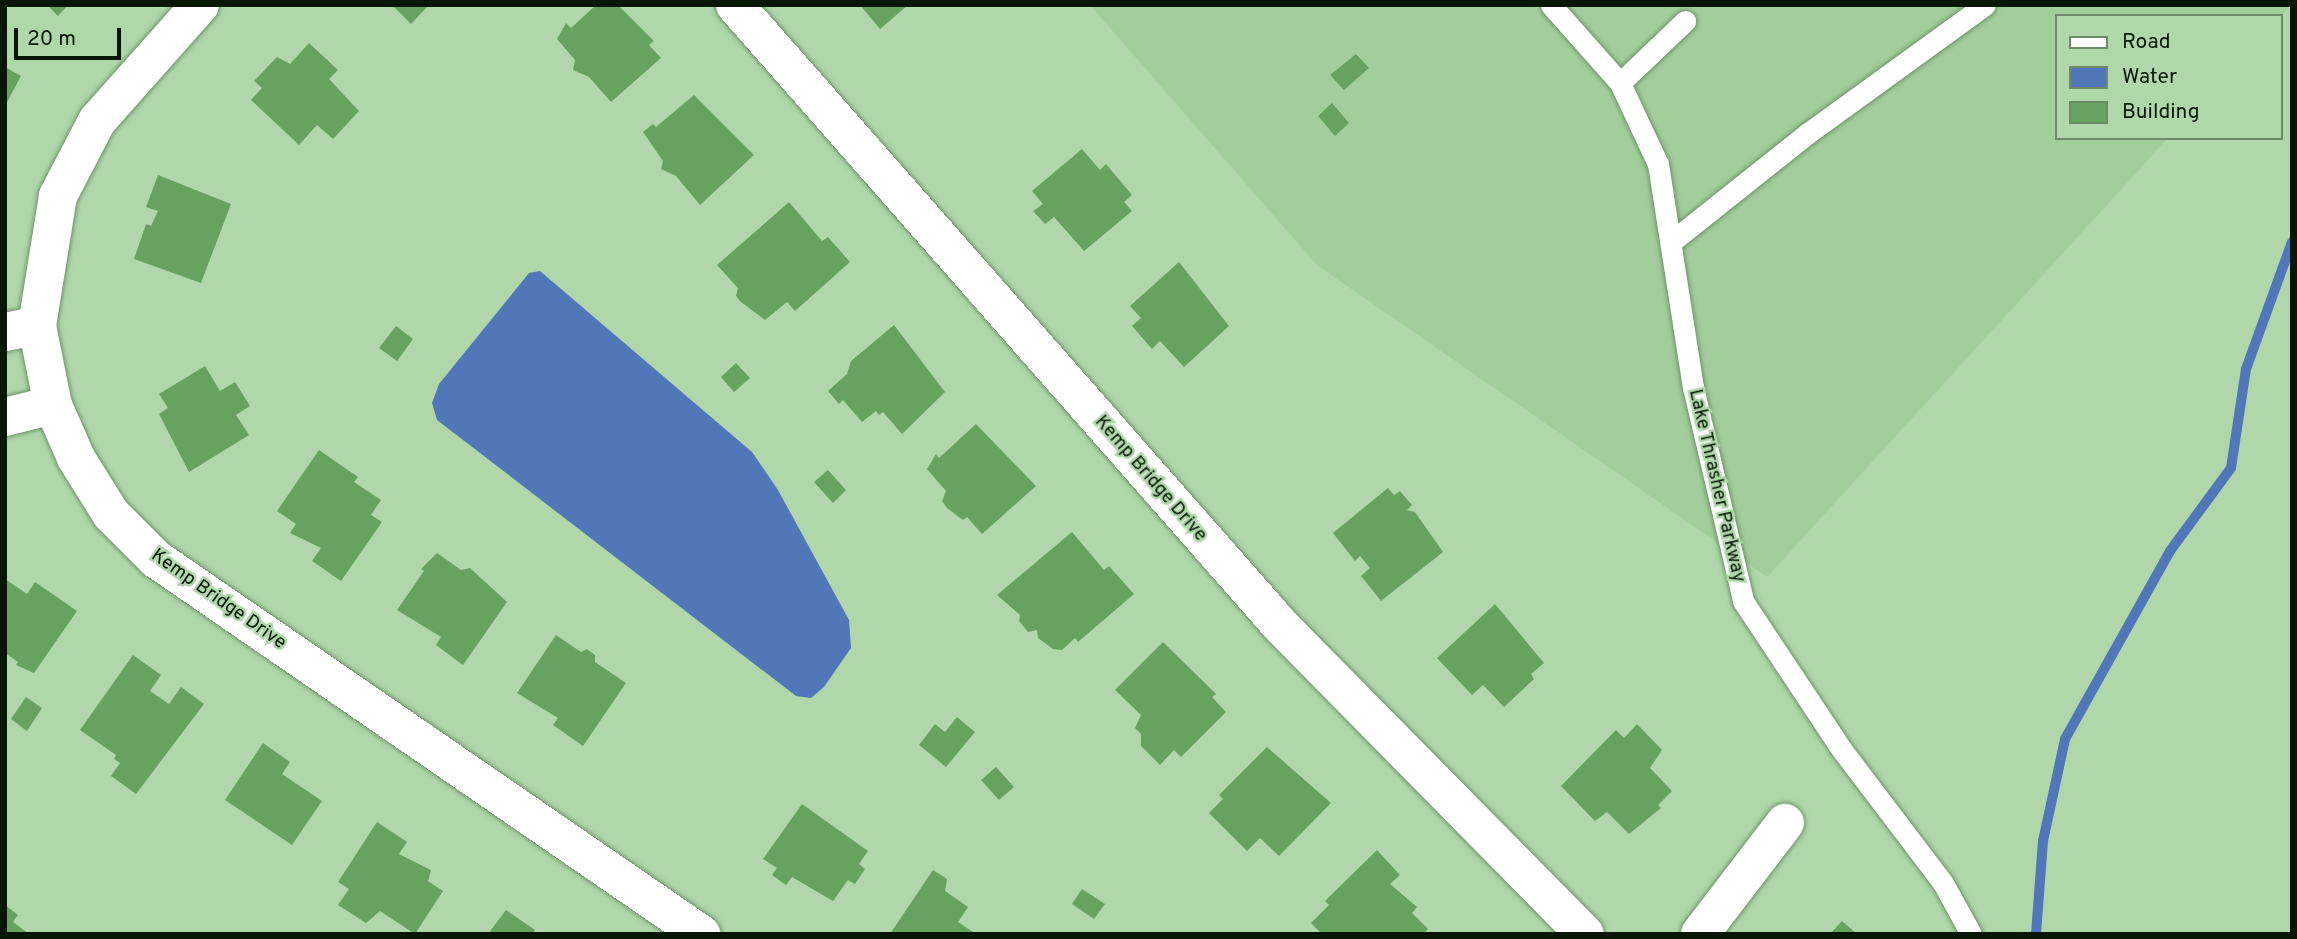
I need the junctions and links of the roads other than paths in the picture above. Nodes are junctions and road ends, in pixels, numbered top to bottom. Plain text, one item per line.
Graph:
1 (200, 5) edge
2 (736, 5) edge
3 (1550, 5) edge
4 (1986, 5) edge
5 (1685, 20) dead end
6 (1620, 83) junction
7 (1671, 242) junction
8 (21, 329) edge
9 (52, 405) junction
10 (5, 417) edge
11 (1785, 823) dead end
12 (701, 934) edge
13 (1585, 934) edge
14 (1700, 934) edge
15 (1971, 934) edge

1 - 8 street, Kemp Bridge Drive
2 - 13 street, Kemp Bridge Drive
3 - 6 lane, Lake Thrasher Parkway
4 - 7 lane
5 - 6 lane
6 - 7 lane, Lake Thrasher Parkway
7 - 15 lane, Lake Thrasher Parkway
8 - 9 street, Kemp Bridge Drive
9 - 10 street
9 - 12 street, Kemp Bridge Drive
11 - 14 street

